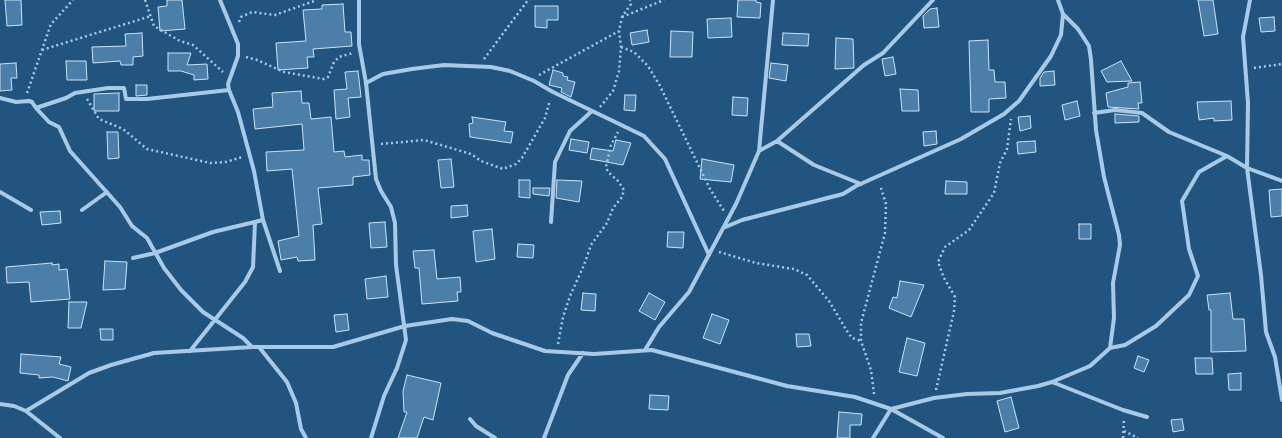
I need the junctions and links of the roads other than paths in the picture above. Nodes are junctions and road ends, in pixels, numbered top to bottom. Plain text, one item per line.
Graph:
1 (220, 0) edge
2 (359, 0) edge
3 (773, 0) edge
4 (933, 0) edge
5 (1058, 0) edge
6 (1250, 0) edge
7 (1063, 14) junction
8 (366, 83) junction
9 (229, 90) junction
10 (0, 98) edge
11 (36, 108) junction
12 (594, 112) junction
13 (1094, 113) junction
14 (777, 141) junction
15 (759, 151) junction
16 (1227, 156) junction
17 (1247, 168) junction
18 (1282, 181) edge
19 (861, 184) junction
20 (0, 192) edge
21 (107, 192) junction
22 (31, 210) dead end
23 (82, 210) dead end
24 (263, 220) junction
25 (255, 222) junction
26 (551, 222) dead end
27 (723, 228) junction
28 (155, 253) junction
29 (709, 255) junction
30 (133, 258) dead end
31 (280, 270) dead end
32 (215, 319) junction
33 (405, 326) junction
34 (252, 347) junction
35 (259, 347) junction
36 (1110, 348) junction
37 (645, 350) junction
38 (190, 352) junction
39 (583, 353) junction
40 (1052, 382) junction
41 (1282, 400) edge
42 (0, 404) edge
43 (891, 409) junction
44 (26, 411) junction
45 (1147, 417) dead end
46 (470, 419) dead end
47 (60, 438) edge
48 (306, 438) edge
49 (371, 438) edge
50 (495, 438) edge
51 (544, 438) edge
52 (873, 438) edge
53 (943, 438) edge

1 - 9 street
2 - 8 street
3 - 15 street
4 - 14 street
5 - 7 street
6 - 17 street
7 - 13 street
7 - 19 street
8 - 12 street
8 - 33 street
9 - 11 street
9 - 24 street
10 - 11 street
11 - 21 street
12 - 26 street
12 - 29 street
13 - 16 street
13 - 36 street
14 - 15 street
14 - 19 street
15 - 27 street
16 - 17 street
16 - 36 street
17 - 18 street
17 - 41 street
19 - 27 street
20 - 22 street
21 - 23 street
21 - 28 street
24 - 25 street
24 - 31 street
25 - 28 street
25 - 32 street
27 - 29 street
28 - 30 street
28 - 32 street
29 - 37 street
32 - 34 street
32 - 38 street
33 - 35 street
33 - 39 street
33 - 49 street
34 - 35 street
34 - 38 street
35 - 48 street
36 - 40 street
37 - 39 street
37 - 43 street
38 - 44 street
39 - 51 street
40 - 43 street
40 - 45 street
42 - 44 street
43 - 52 street
43 - 53 street
44 - 47 street
46 - 50 street

